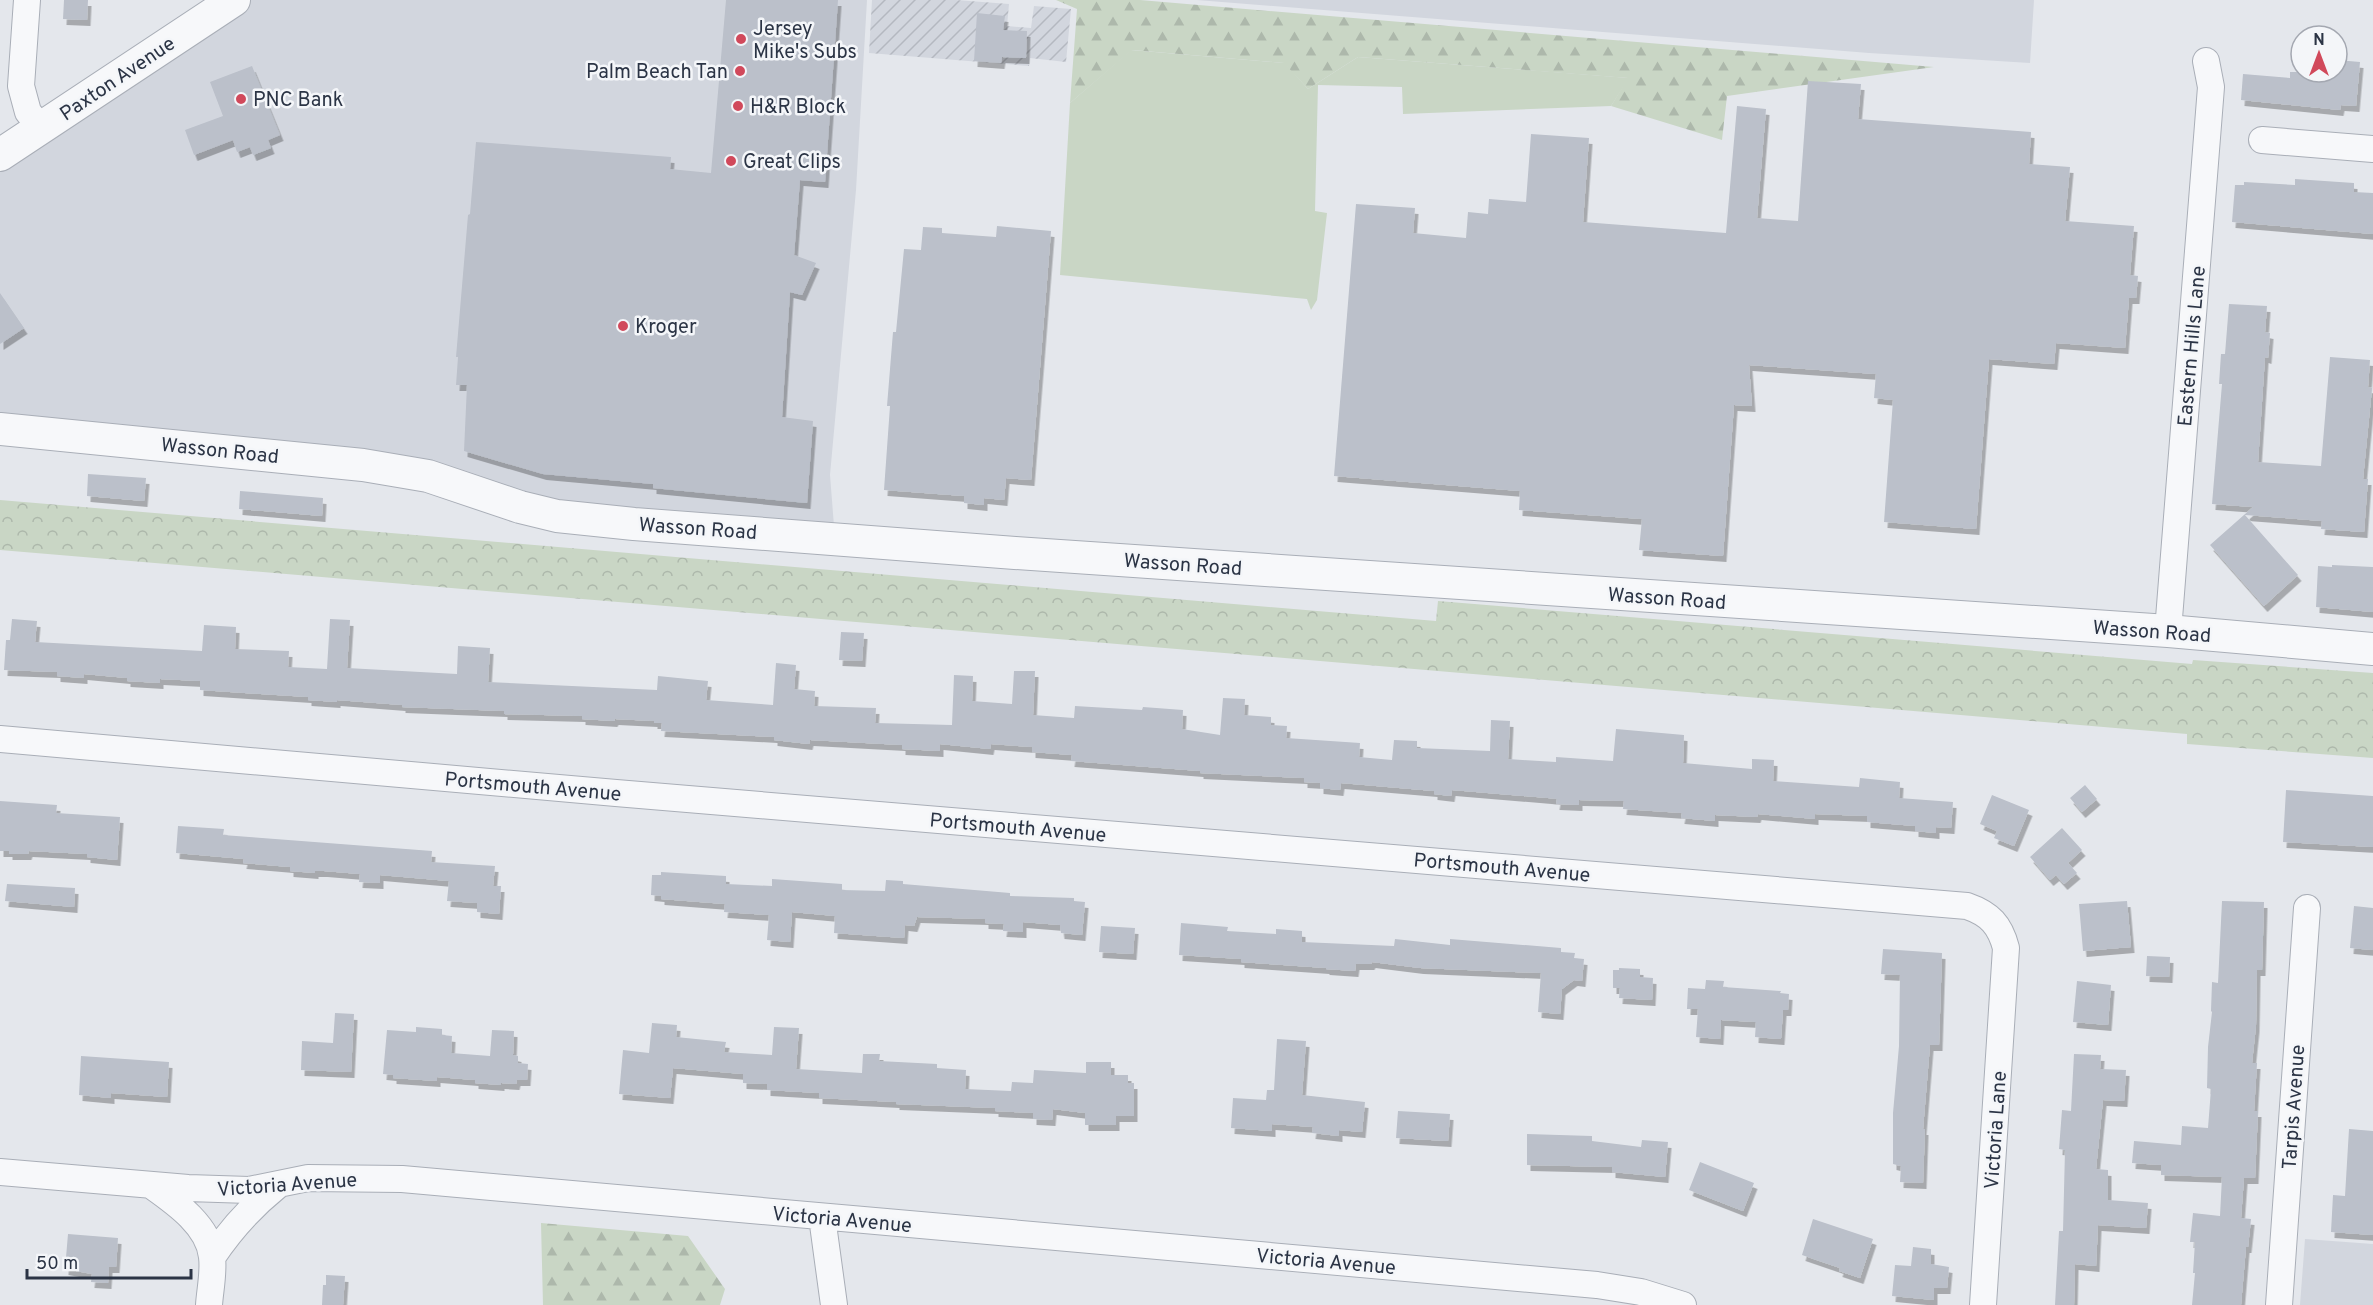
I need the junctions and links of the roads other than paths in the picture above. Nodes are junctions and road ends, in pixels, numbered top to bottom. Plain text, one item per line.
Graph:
1 (27, 0) edge
2 (234, 0) edge
3 (2206, 61) dead end
4 (42, 129) junction
5 (2262, 140) dead end
6 (2373, 149) edge
7 (0, 155) edge
8 (0, 429) edge
9 (2168, 632) junction
10 (2373, 649) edge
11 (0, 739) edge
12 (2307, 908) dead end
13 (2007, 955) joint
14 (0, 1172) edge
15 (150, 1185) junction
16 (278, 1186) junction
17 (822, 1217) junction
18 (213, 1256) junction
19 (209, 1305) edge
20 (834, 1305) edge
21 (1683, 1305) edge
22 (1983, 1305) edge
23 (2279, 1305) edge

1 - 4 street
2 - 4 street, Paxton Avenue
3 - 9 street, Eastern Hills Lane
4 - 7 street, Paxton Avenue
5 - 6 street
8 - 9 street, Wasson Road
9 - 10 street, Wasson Road
11 - 13 street, Portsmouth Avenue
12 - 23 street, Tarpis Avenue
13 - 22 street, Victoria Lane
14 - 15 street, Victoria Avenue
15 - 16 street, Victoria Avenue
15 - 18 street
16 - 17 street, Victoria Avenue
16 - 18 street
17 - 20 street
17 - 21 street, Victoria Avenue
18 - 19 street

